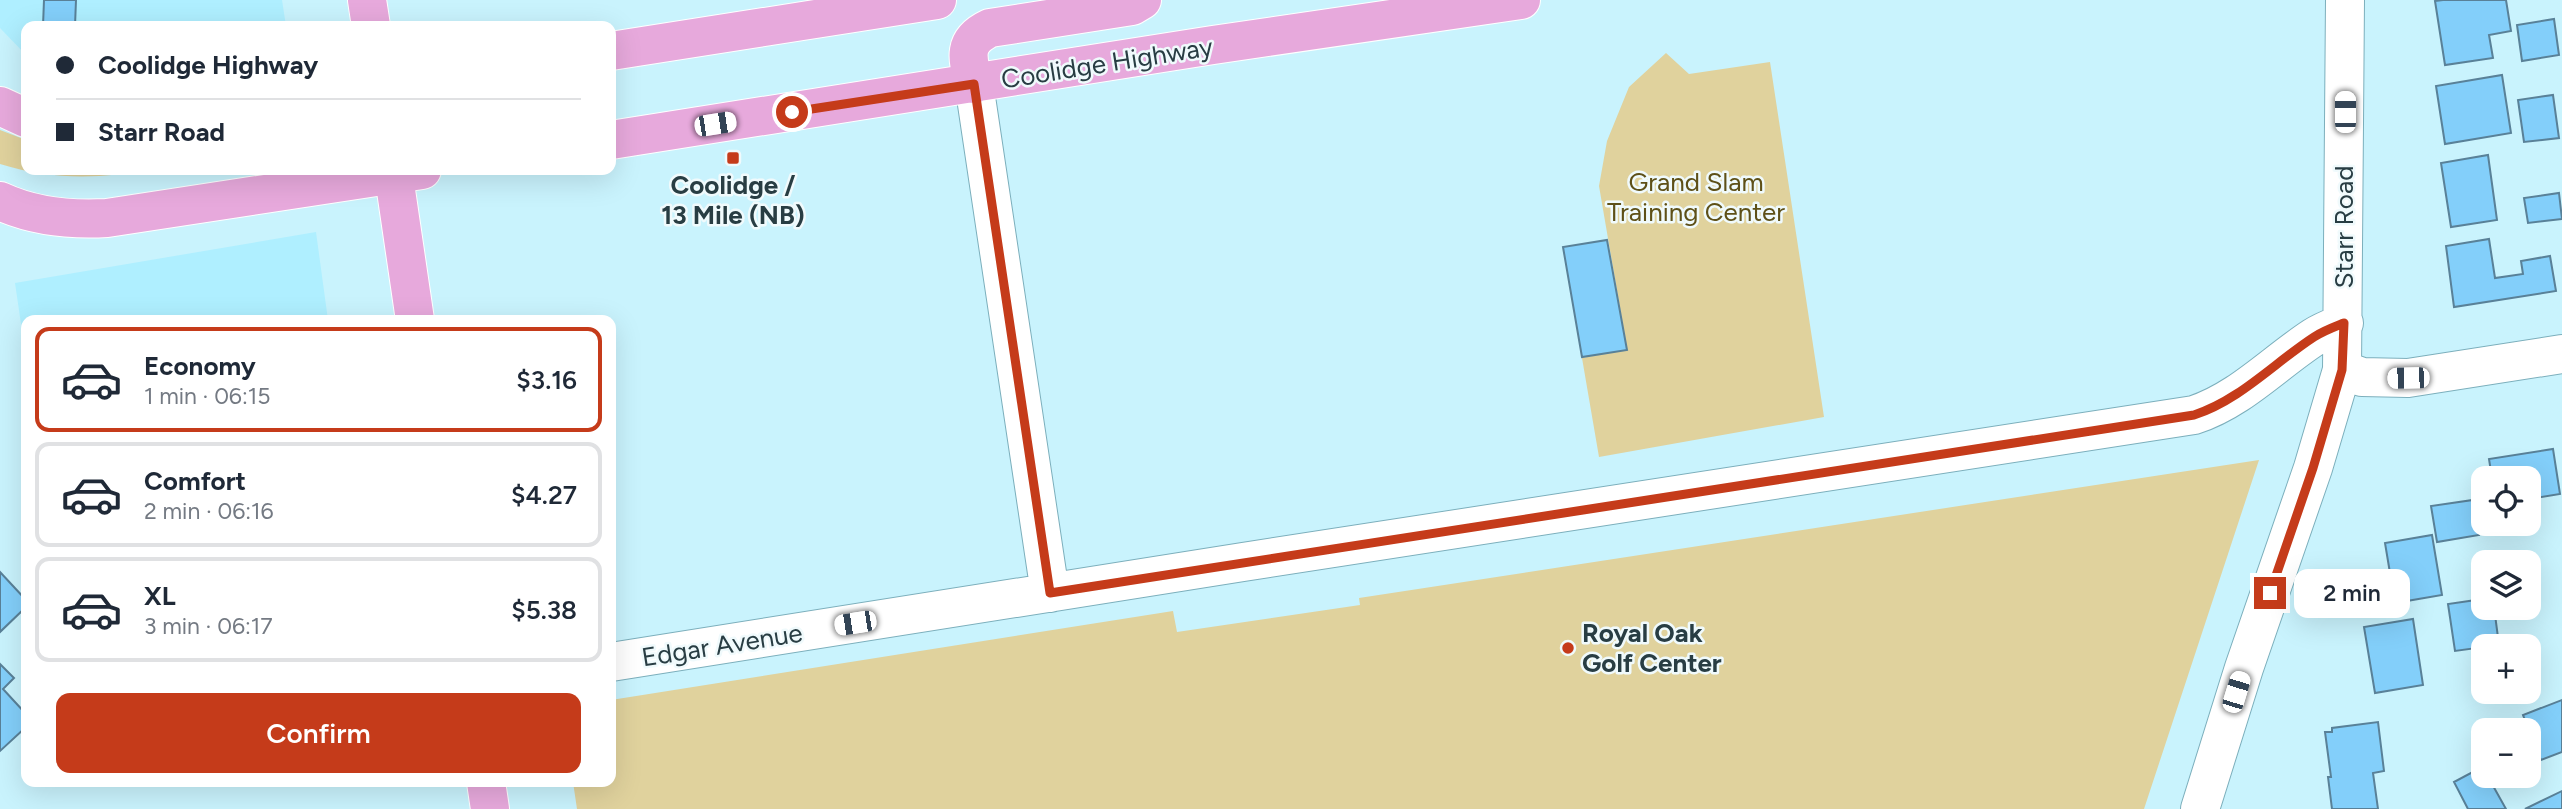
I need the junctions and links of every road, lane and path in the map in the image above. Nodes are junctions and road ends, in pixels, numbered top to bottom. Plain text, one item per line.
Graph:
1 (367, 0) edge
2 (937, 0) edge
3 (1142, 0) edge
4 (1361, 0) edge
5 (1521, 0) edge
6 (2346, 0) edge
7 (370, 21) edge
8 (1213, 46) junction
9 (616, 50) edge
10 (974, 84) junction
11 (0, 106) edge
12 (21, 116) edge
13 (616, 139) edge
14 (377, 175) edge
15 (402, 175) edge
16 (0, 201) edge
17 (415, 315) edge
18 (2344, 323) junction
19 (2562, 354) edge
20 (2342, 370) junction
21 (1050, 593) junction
22 (616, 661) edge
23 (487, 787) edge
24 (490, 809) edge
25 (2200, 809) edge

1 - 7 main road
2 - 9 main road
3 - 10 main road
4 - 8 main road
5 - 8 main road, Coolidge Highway
6 - 18 street, Starr Road
8 - 10 main road, Coolidge Highway
10 - 13 main road, Coolidge Highway
10 - 21 street
11 - 12 main road
14 - 16 main road
15 - 17 main road
18 - 20 street, Starr Road
18 - 21 street, Edgar Avenue
19 - 20 street
20 - 25 street, Starr Road
21 - 22 street, Edgar Avenue
23 - 24 main road

